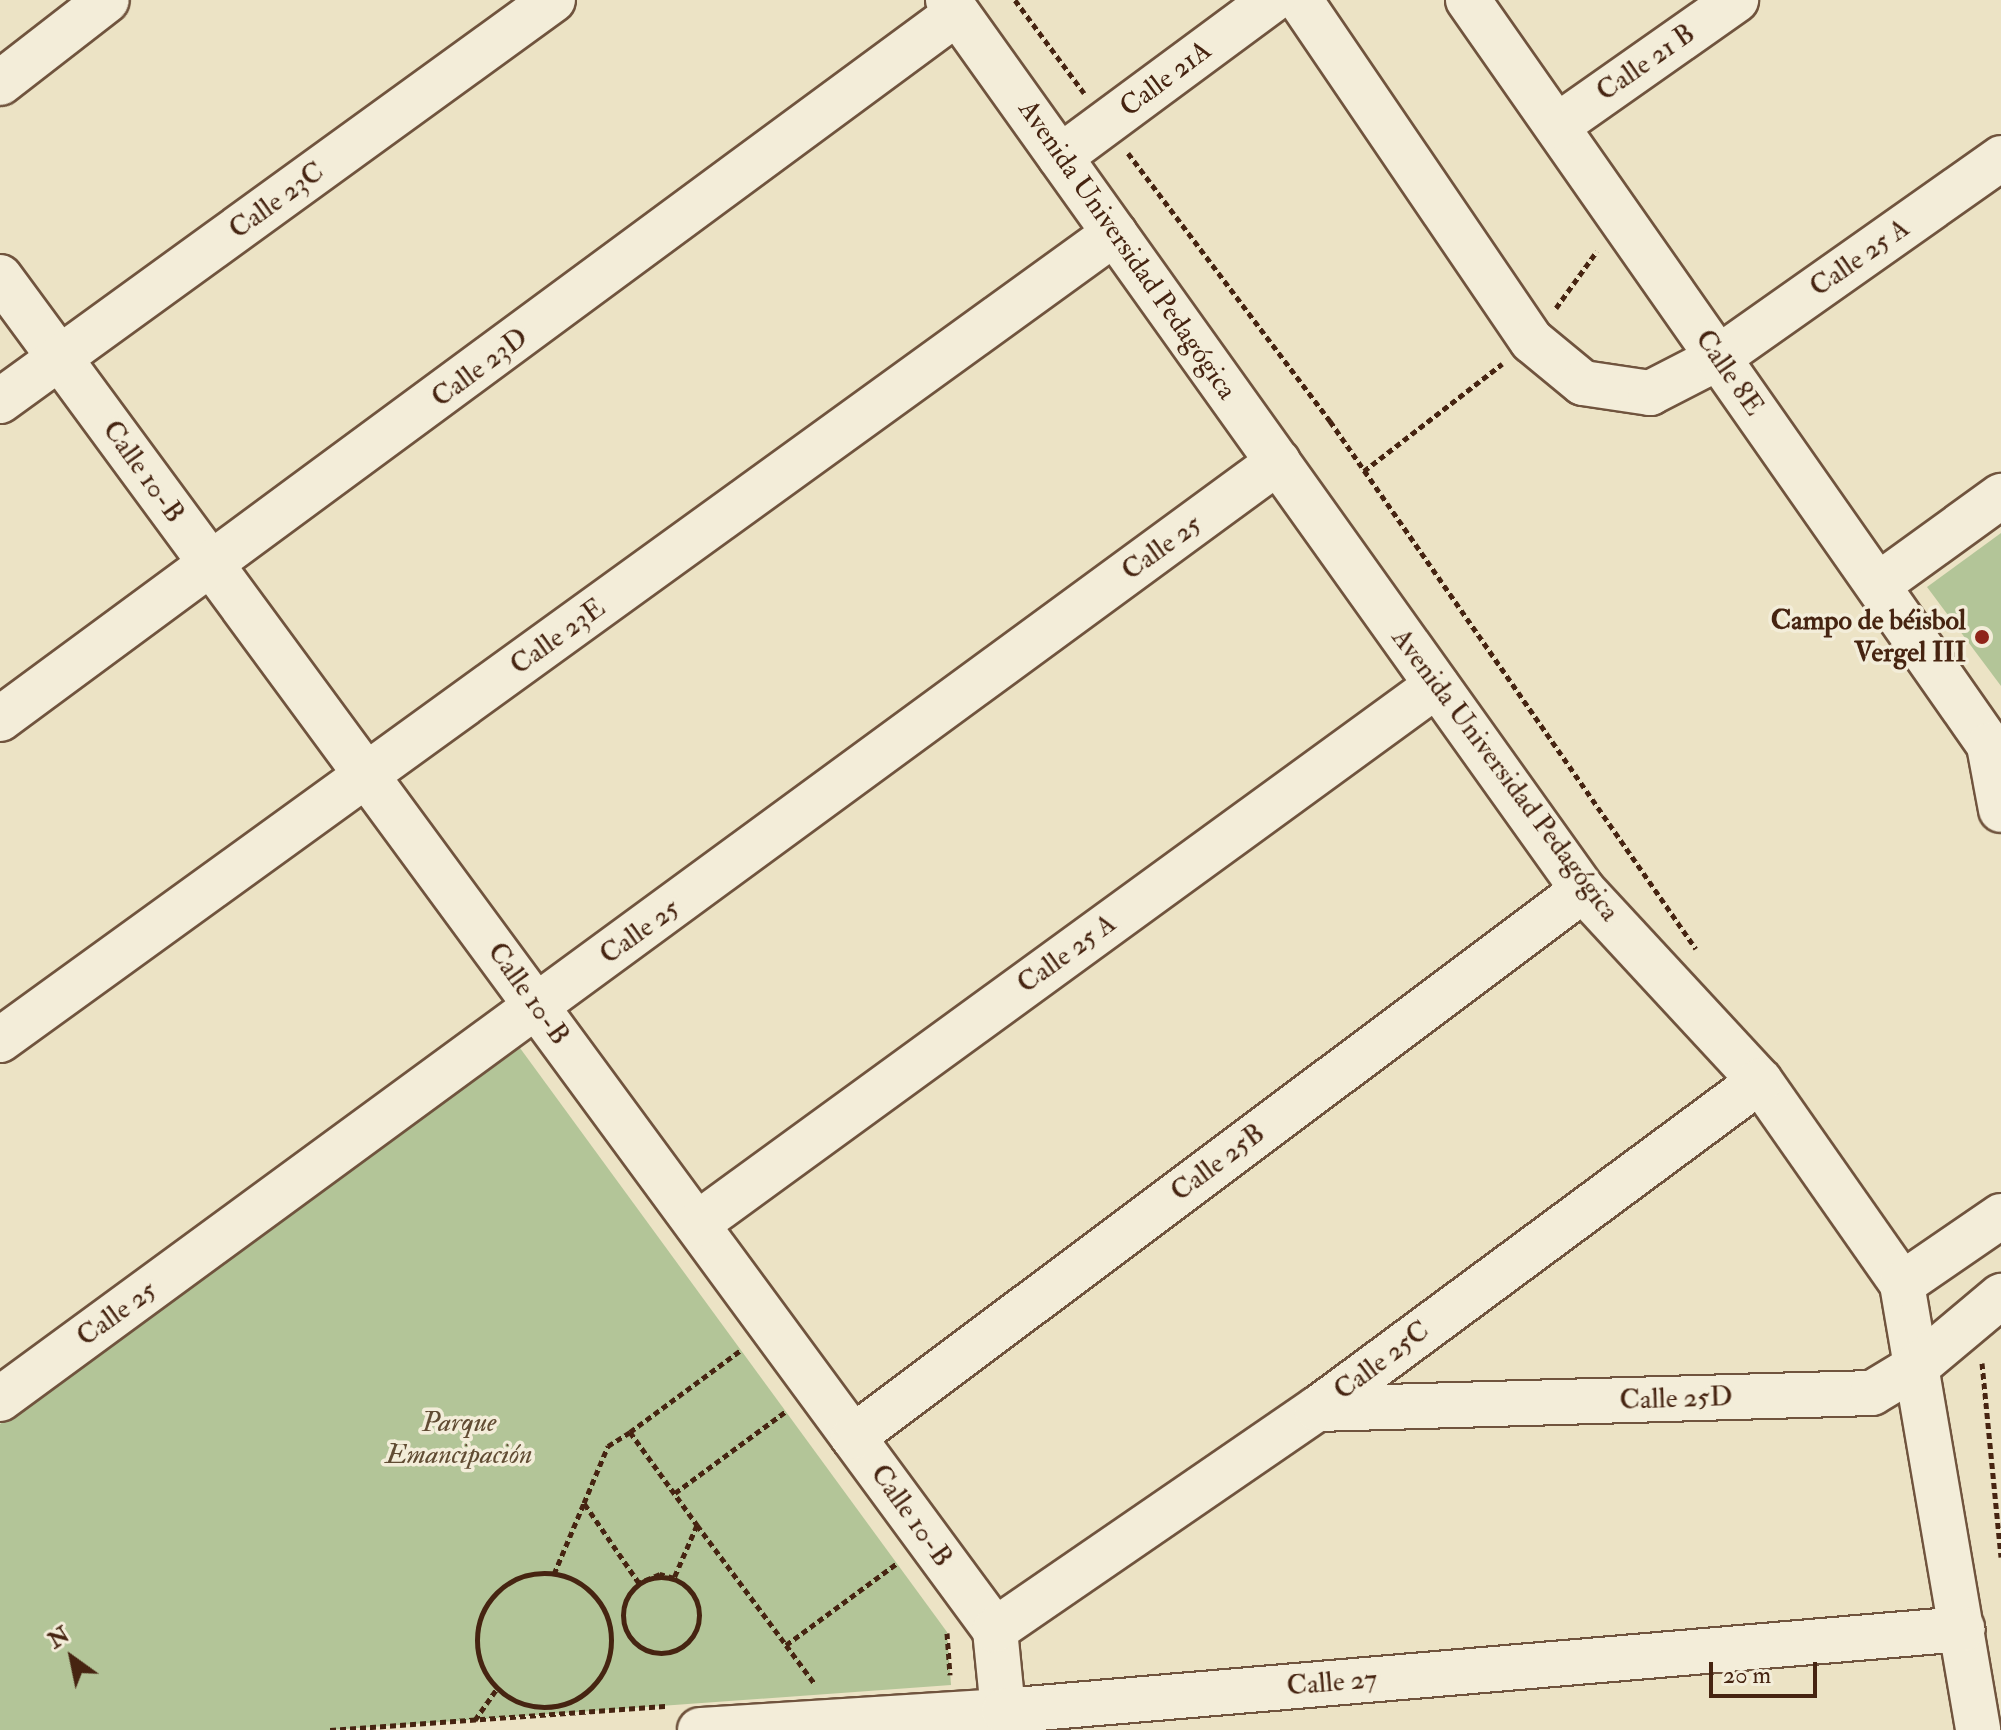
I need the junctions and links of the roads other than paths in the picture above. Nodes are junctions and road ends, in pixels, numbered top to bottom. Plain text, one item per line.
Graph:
1 (107, 0) edge
2 (553, 0) edge
3 (1272, 0) edge
4 (1300, 0) edge
5 (1468, 0) edge
6 (1736, 0) edge
7 (953, 6) edge
8 (0, 83) edge
9 (1557, 126) junction
10 (1060, 157) junction
11 (2001, 158) edge
12 (1115, 233) junction
13 (0, 277) edge
14 (1718, 358) junction
15 (60, 359) junction
16 (0, 401) edge
17 (1278, 462) junction
18 (2001, 496) edge
19 (213, 566) junction
20 (1878, 585) junction
21 (1437, 685) junction
22 (0, 719) edge
23 (1995, 754) edge
24 (367, 776) junction
25 (2001, 810) edge
26 (1583, 890) junction
27 (537, 1007) junction
28 (0, 1040) edge
29 (1760, 1081) junction
30 (2001, 1216) edge
31 (697, 1224) junction
32 (1902, 1284) junction
33 (2001, 1296) edge
34 (1920, 1364) junction
35 (0, 1399) edge
36 (1317, 1409) junction
37 (853, 1437) junction
38 (1963, 1629) junction
39 (995, 1630) junction
40 (690, 1718) edge
41 (1004, 1720) edge
42 (1978, 1730) edge

1 - 8 street
2 - 15 street, Calle 23C
3 - 10 street, Calle 21A
4 - 14 street, Calle 25 A
5 - 9 street, Calle 8E
6 - 9 street, Calle 21 B
7 - 10 street, Avenida Universidad Pedagógica
7 - 19 street, Calle 23D
9 - 14 street, Calle 8E
10 - 12 street, Avenida Universidad Pedagógica
11 - 14 street, Calle 25 A
12 - 17 street, Avenida Universidad Pedagógica
12 - 24 street, Calle 23E
13 - 15 street, Calle 10-B
14 - 20 street, Calle 8E
15 - 16 street, Calle 23C
15 - 19 street, Calle 10-B
17 - 21 street, Avenida Universidad Pedagógica
17 - 27 street, Calle 25
18 - 20 street
19 - 22 street, Calle 23D
19 - 24 street, Calle 10-B
20 - 23 street, Calle 8E
21 - 26 street, Avenida Universidad Pedagógica
21 - 31 street, Calle 25 A
23 - 25 street, Calle 8E
24 - 27 street, Calle 10-B
24 - 28 street, Calle 23E
26 - 29 street, Avenida Universidad Pedagógica
26 - 37 street, Calle 25B
27 - 31 street, Calle 10-B
27 - 35 street, Calle 25
29 - 32 street, Avenida Universidad Pedagógica
29 - 36 street, Calle 25C
30 - 32 street
31 - 37 street, Calle 10-B
32 - 34 street, Avenida Universidad Pedagógica
33 - 34 street, Calle 25D
34 - 36 street, Calle 25D
34 - 38 street, Avenida Universidad Pedagógica
36 - 39 street, Calle 25C
37 - 39 street, Calle 10-B
38 - 41 street, Calle 27
38 - 42 street, Avenida Universidad Pedagógica
39 - 41 street
40 - 41 street, Calle 27

